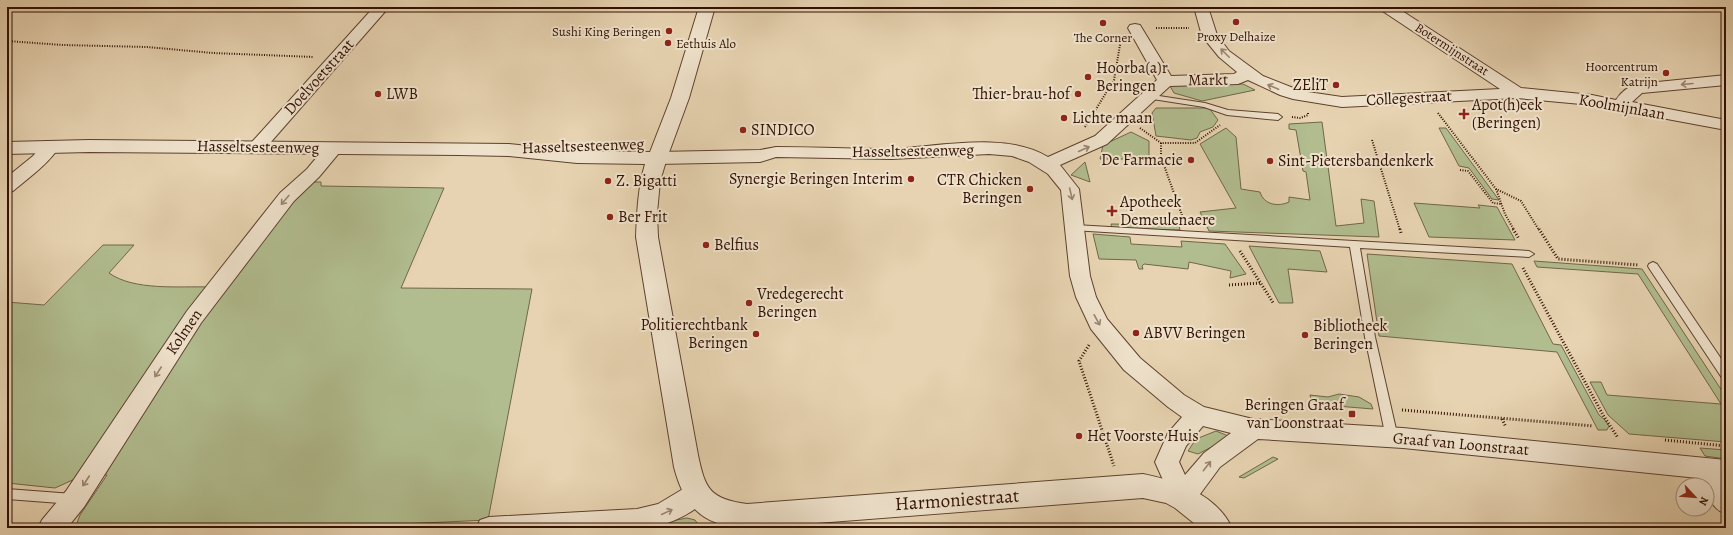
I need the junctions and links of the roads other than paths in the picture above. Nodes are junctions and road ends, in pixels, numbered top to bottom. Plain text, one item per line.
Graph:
1 (382, 7) edge
2 (1200, 7) edge
3 (1386, 7) edge
4 (706, 9) edge
5 (1135, 28) road end
6 (1247, 73) junction
7 (1726, 80) edge
8 (1166, 81) junction
9 (1517, 93) junction
10 (1149, 96) junction
11 (1324, 100) joint
12 (1622, 105) junction
13 (1278, 117) dead end
14 (1726, 126) edge
15 (51, 146) junction
16 (257, 147) junction
17 (7, 148) edge
18 (334, 149) junction
19 (660, 150) junction
20 (1048, 164) junction
21 (7, 187) edge
22 (1076, 228) junction
23 (1354, 244) junction
24 (1529, 254) dead end
25 (1653, 266) road end
26 (1101, 326) joint
27 (1726, 375) edge
28 (1198, 415) junction
29 (1253, 429) junction
30 (1392, 438) junction
31 (1715, 469) edge
32 (7, 494) edge
33 (697, 494) junction
34 (1183, 497) junction
35 (75, 499) junction
36 (1726, 503) edge
37 (725, 521) edge
38 (51, 528) edge
39 (489, 528) edge
40 (1218, 528) edge

1 - 16 street, Doelvoetstraat
6 -> 2 street, Markt
3 - 9 street, Botermijnstraat
4 - 19 street
5 - 8 street, Markt
6 - 8 street, Markt
11 -> 6 street, Markt
7 -> 12 street
8 - 10 street, Markt
9 - 11 street, Collegestraat
9 - 12 street, Koolmijnlaan
10 - 13 lane
20 -> 10 street, Markt
12 - 14 street, Koolmijnlaan
15 - 16 street, Hasseltsesteenweg
15 - 17 street, Hasseltsesteenweg
15 - 21 street
16 - 18 street, Hasseltsesteenweg
18 - 19 street, Hasseltsesteenweg
18 -> 35 street, Kolmen
19 - 20 street, Hasseltsesteenweg
19 - 33 street
20 -> 22 street, Hasseltsesteenweg
22 - 23 lane
22 -> 26 street, Hasseltsesteenweg
23 - 24 lane
23 - 30 lane
25 - 27 lane
26 - 28 street, Graaf van Loonstraat
28 - 29 street, Graaf van Loonstraat
28 - 34 street
29 - 30 street, Graaf van Loonstraat
34 -> 29 street
30 - 31 street, Graaf van Loonstraat
31 - 36 street
32 - 35 lane
33 - 37 street, Harmoniestraat
39 -> 33 street
34 - 37 street, Harmoniestraat
34 - 40 street, Harmoniestraat
35 - 38 street, Kolmen

